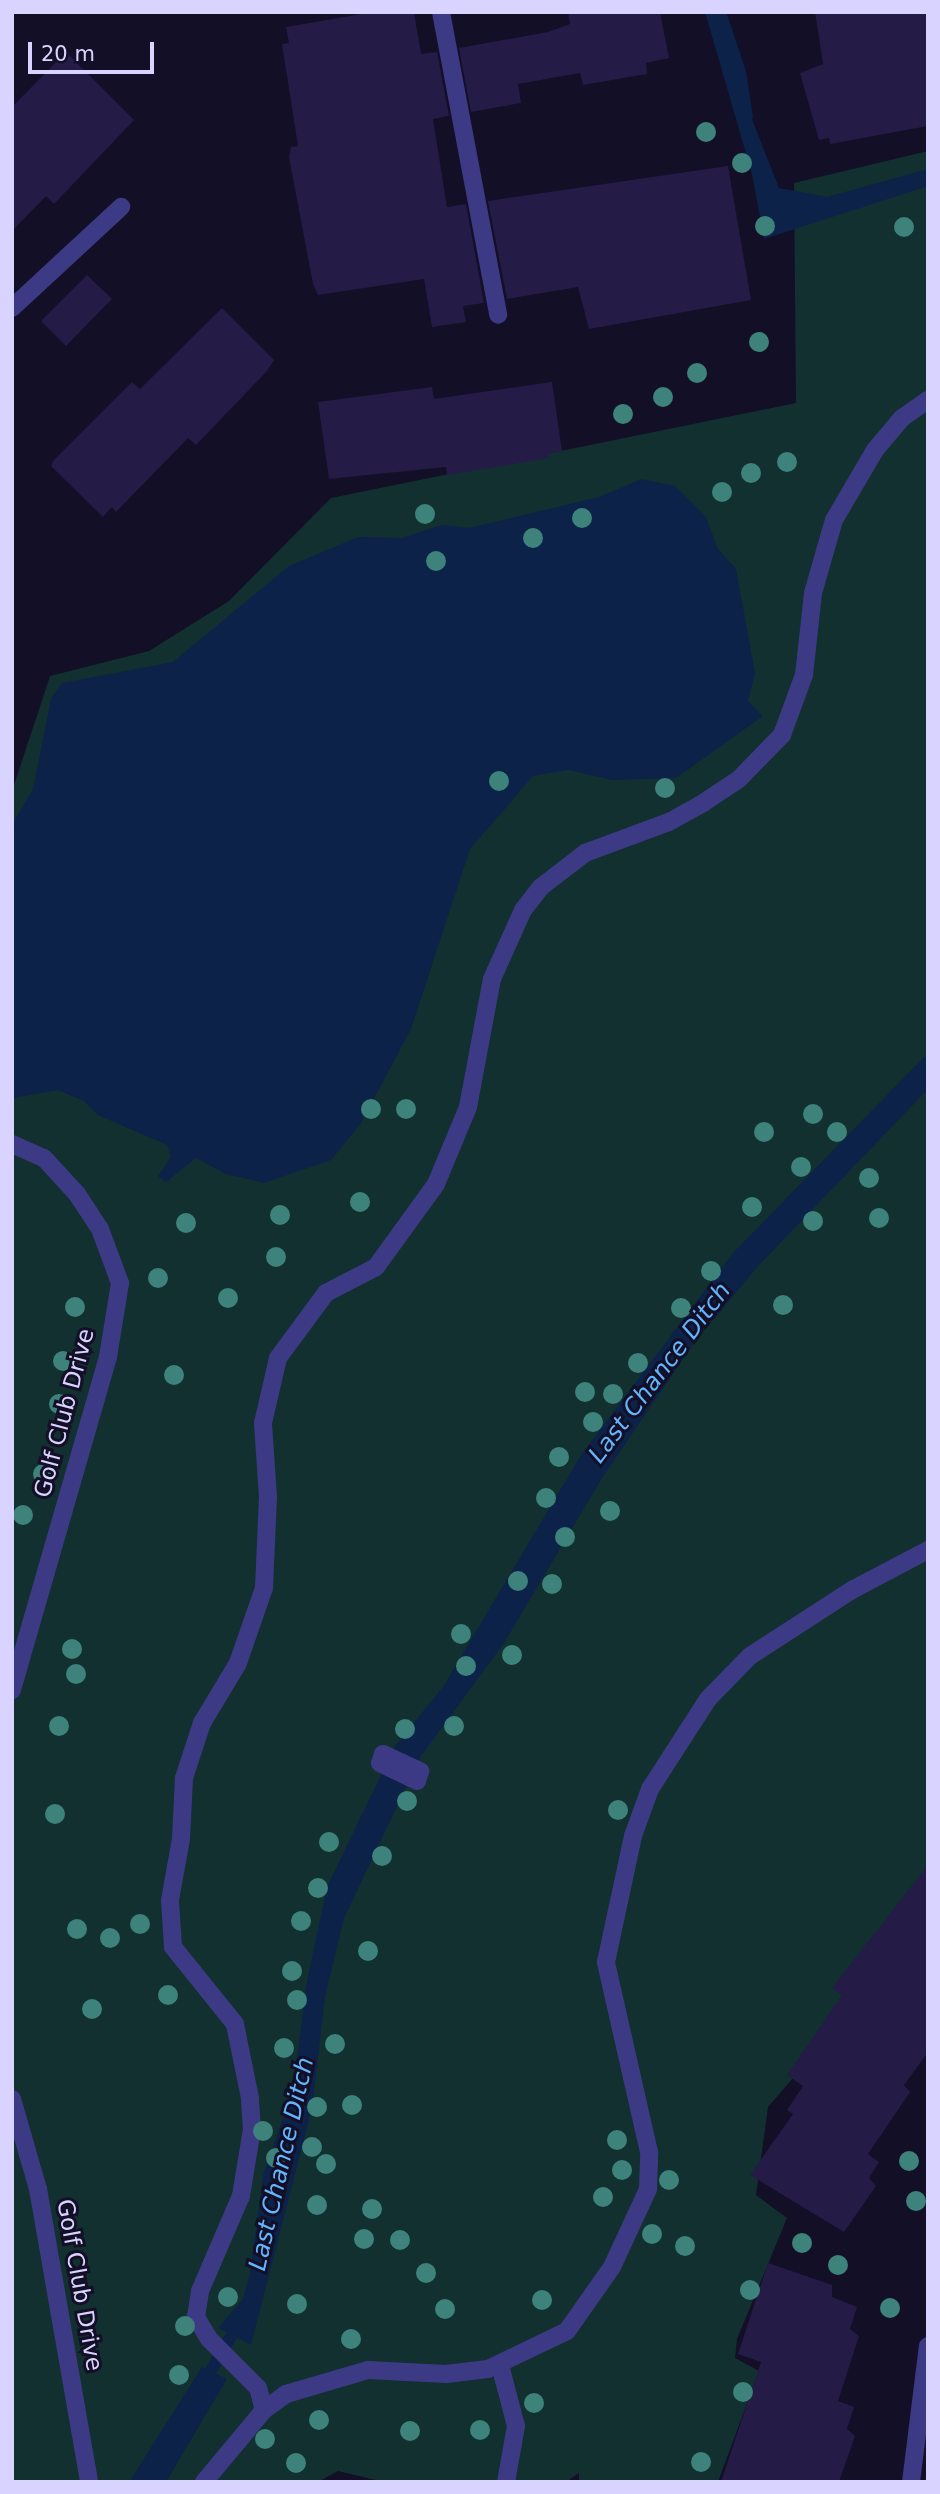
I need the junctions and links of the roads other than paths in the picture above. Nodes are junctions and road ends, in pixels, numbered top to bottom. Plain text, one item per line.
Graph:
1 (441, 12) edge
2 (121, 207) dead end
3 (12, 308) edge
4 (498, 315) dead end
5 (928, 400) edge
6 (12, 1144) edge
7 (928, 1550) edge
8 (12, 1690) edge
9 (12, 2099) edge
10 (928, 2346) edge
11 (500, 2364) junction
12 (264, 2410) junction
13 (89, 2482) edge
14 (204, 2482) edge
15 (506, 2482) edge
16 (911, 2482) edge

1 - 4 street
2 - 3 street
5 - 12 street
6 - 8 street, Golf Club Drive
7 - 11 street
9 - 13 street, Golf Club Drive
10 - 16 street
11 - 12 street
11 - 15 street
12 - 14 street

